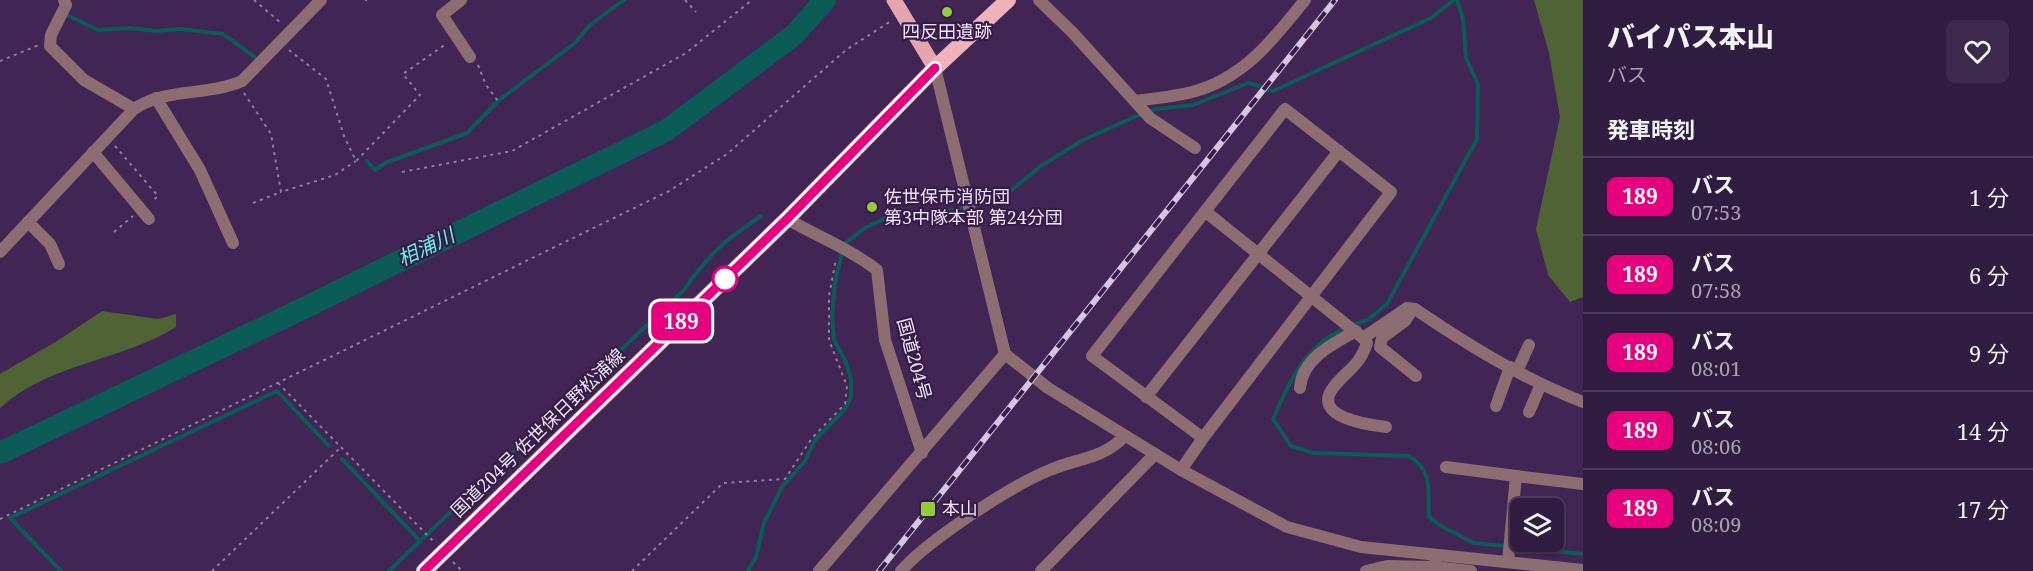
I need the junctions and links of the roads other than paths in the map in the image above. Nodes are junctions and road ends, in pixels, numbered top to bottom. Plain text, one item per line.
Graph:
1 (64, 0) edge
2 (321, 0) edge
3 (461, 0) edge
4 (894, 0) edge
5 (1008, 0) edge
6 (1039, 0) edge
7 (1305, 0) edge
8 (470, 57) road end
9 (935, 68) junction
10 (156, 98) junction
11 (1136, 101) junction
12 (134, 109) junction
13 (1195, 148) dead end
14 (1339, 151) junction
15 (93, 152) junction
16 (1206, 212) junction
17 (146, 214) road end
18 (787, 219) junction
19 (28, 222) junction
20 (232, 243) dead end
21 (2, 245) edge
22 (1259, 253) junction
23 (58, 264) dead end
24 (1311, 295) junction
25 (1413, 309) junction
26 (1355, 330) junction
27 (1529, 345) dead end
28 (1005, 354) junction
29 (1513, 369) junction
30 (1416, 376) dead end
31 (1541, 384) junction
32 (1300, 388) dead end
33 (1146, 397) junction
34 (1583, 402) edge
35 (1496, 406) dead end
36 (1529, 412) dead end
37 (1386, 428) dead end
38 (1125, 436) junction
39 (1203, 438) junction
40 (922, 453) junction
41 (1155, 454) junction
42 (1446, 467) dead end
43 (1181, 470) junction
44 (1516, 476) junction
45 (1583, 484) edge
46 (1508, 559) junction
47 (1435, 561) junction
48 (1583, 570) edge
49 (424, 571) edge
50 (819, 571) edge
51 (901, 571) edge
52 (1041, 571) edge
53 (1366, 571) edge
54 (1471, 571) edge

1 - 12 street
2 - 10 street
3 - 8 street
4 - 9 main road
5 - 9 highway
6 - 11 street
7 - 11 street
9 - 18 highway, 国道204号 佐世保日野松浦線
9 - 28 street
10 - 12 street
10 - 20 street
11 - 13 street
12 - 15 street
14 - 16 street
14 - 22 street
14 - 24 street
15 - 17 street
15 - 19 street
16 - 22 street
16 - 33 street
18 - 40 street, 国道204号
18 - 49 highway, 国道204号 佐世保日野松浦線
19 - 21 street
19 - 23 street
22 - 24 street
22 - 33 street
24 - 26 street
24 - 39 street
25 - 26 street
25 - 29 street
25 - 30 street
26 - 32 street
26 - 37 street
27 - 29 street
28 - 38 street
28 - 40 street
29 - 31 street
29 - 35 street
31 - 34 street
31 - 36 street
33 - 39 street
38 - 41 street
38 - 51 street
39 - 43 street
40 - 50 street
41 - 43 street
41 - 52 street
42 - 44 street
43 - 47 street
44 - 45 street
44 - 46 street
46 - 47 street
46 - 48 street
47 - 53 street
47 - 54 street

